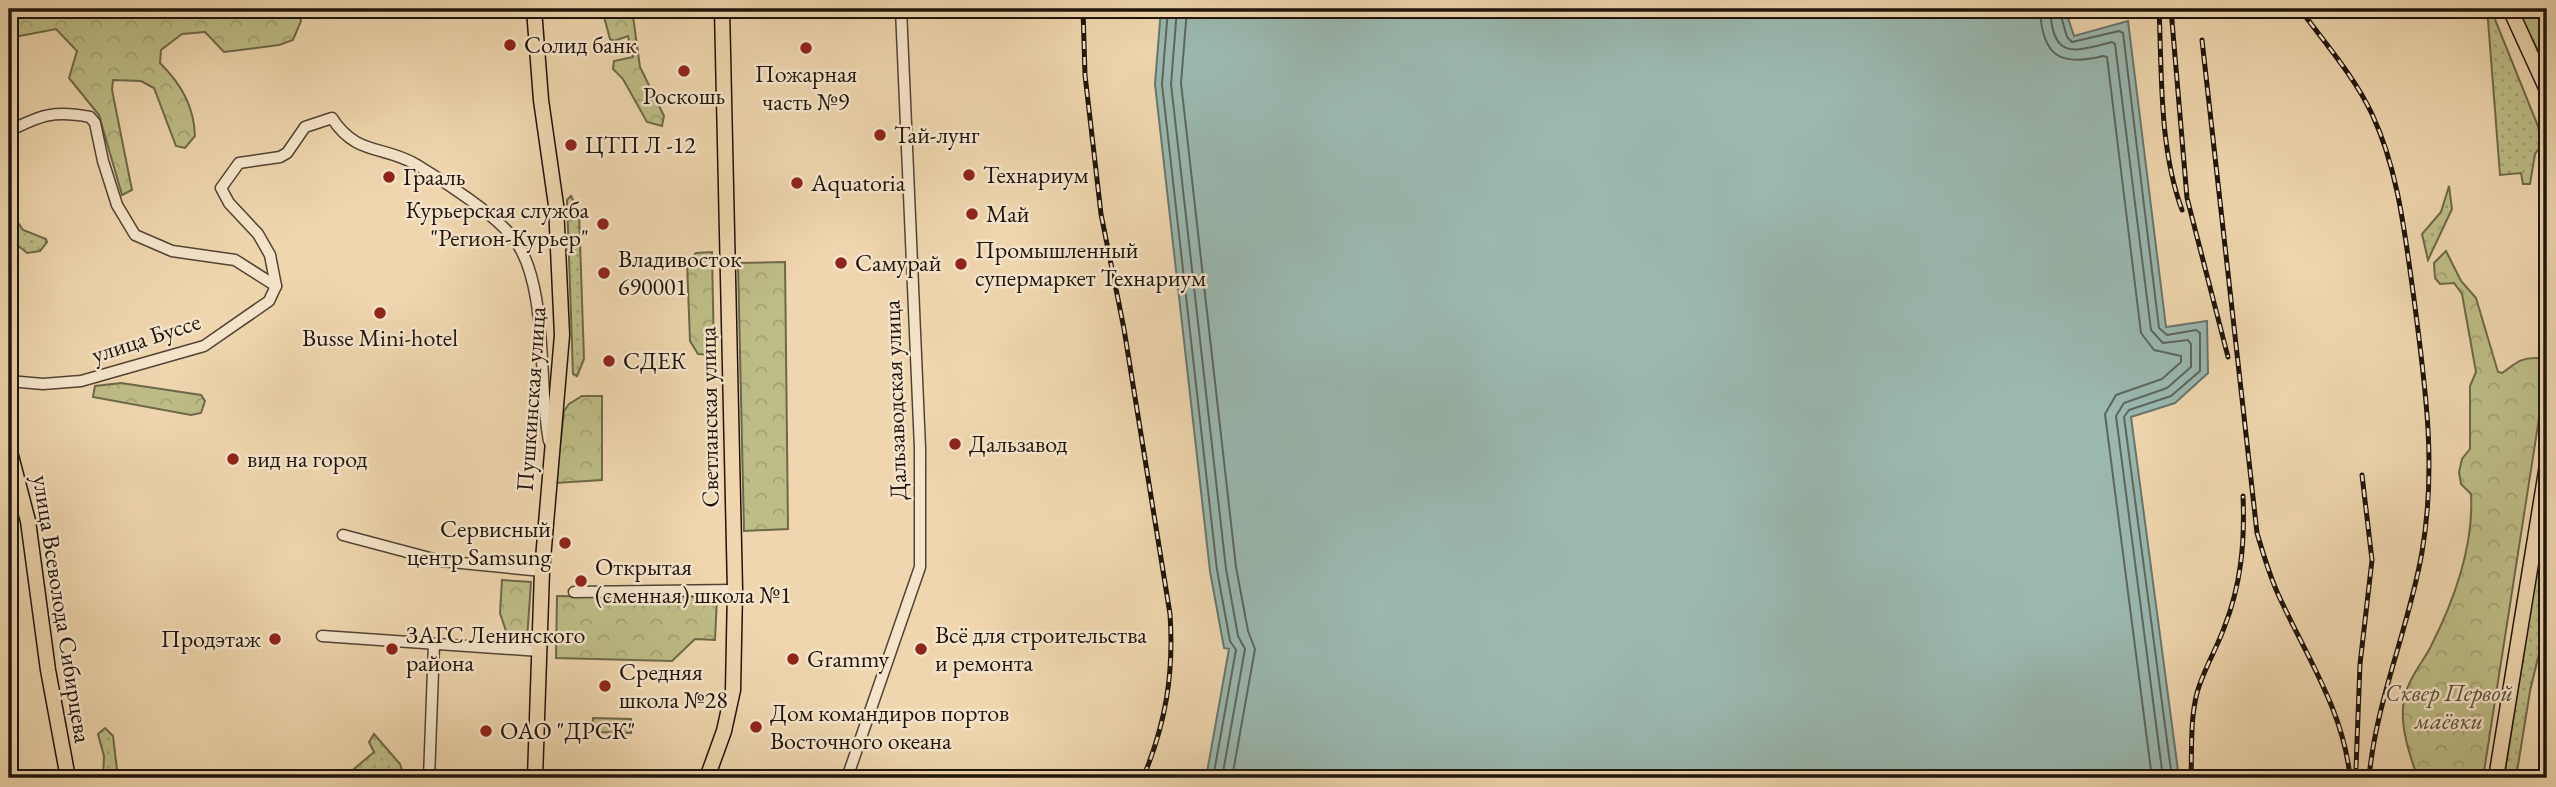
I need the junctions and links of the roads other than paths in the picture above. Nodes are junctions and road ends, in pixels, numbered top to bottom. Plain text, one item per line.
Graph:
1 (525, 9) edge
2 (722, 9) edge
3 (901, 9) edge
4 (2510, 9) edge
5 (534, 16) edge
6 (2542, 72) edge
7 (2547, 90) edge
8 (9, 131) edge
9 (276, 286) junction
10 (9, 381) edge
11 (9, 448) edge
12 (551, 450) junction
13 (2547, 465) edge
14 (343, 535) dead end
15 (542, 571) junction
16 (735, 590) junction
17 (574, 592) dead end
18 (322, 636) dead end
19 (434, 644) junction
20 (540, 651) junction
21 (68, 778) edge
22 (429, 778) edge
23 (535, 778) edge
24 (707, 778) edge
25 (847, 778) edge
26 (2496, 778) edge

1 - 5 main road, Пушкинская улица
2 - 16 main road, Светланская улица
3 - 25 street, Дальзаводская улица
4 - 6 main road
5 - 12 main road, Пушкинская улица
6 - 7 main road
8 - 9 street
9 - 10 street, улица Буссе
9 - 12 street
11 - 21 main road, улица Всеволода Сибирцева
12 - 15 main road, Пушкинская улица
13 - 26 main road
14 - 15 street
15 - 20 main road, Пушкинская улица
16 - 17 street
16 - 24 main road, Светланская улица
18 - 19 street
19 - 20 street
19 - 22 street
20 - 23 main road, Пушкинская улица

